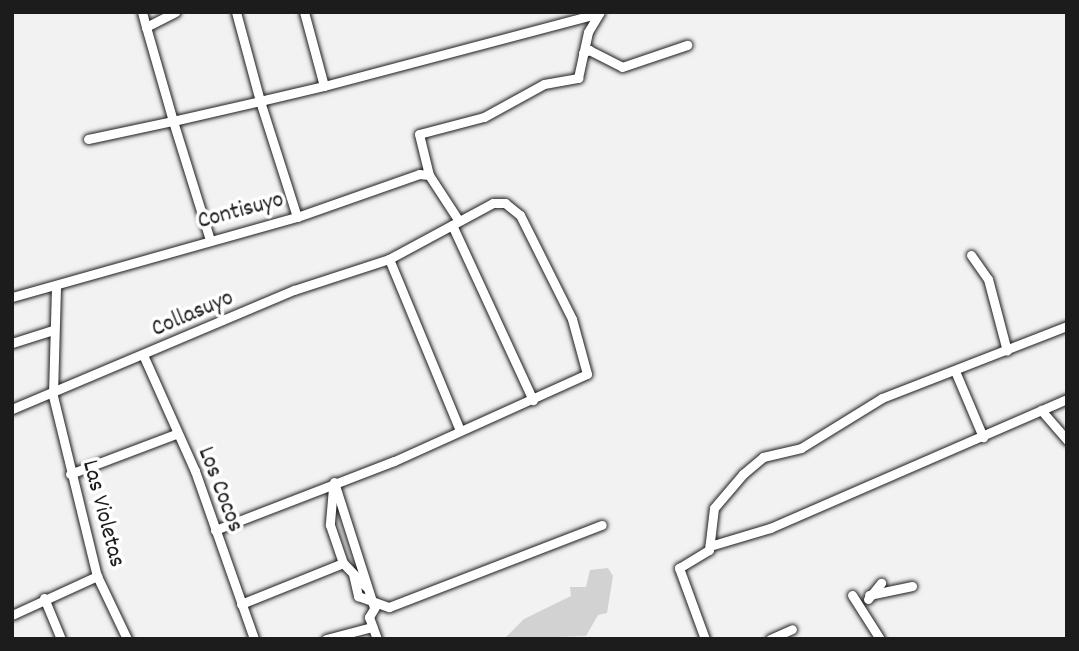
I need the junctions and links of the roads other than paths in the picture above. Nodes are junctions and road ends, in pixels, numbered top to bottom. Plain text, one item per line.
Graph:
1 (142, 12) edge
2 (175, 12) edge
3 (236, 12) edge
4 (304, 12) edge
5 (598, 13) edge
6 (146, 27) junction
7 (687, 45) dead end
8 (583, 54) junction
9 (324, 86) junction
10 (260, 101) junction
11 (173, 121) junction
12 (88, 139) dead end
13 (429, 175) junction
14 (297, 216) junction
15 (454, 222) junction
16 (210, 240) junction
17 (971, 255) dead end
18 (389, 259) junction
19 (55, 288) junction
20 (12, 297) edge
21 (1067, 326) edge
22 (54, 330) junction
23 (12, 343) edge
24 (1007, 351) junction
25 (144, 357) junction
26 (955, 371) junction
27 (53, 396) junction
28 (533, 400) junction
29 (1067, 400) edge
30 (12, 409) edge
31 (1041, 410) junction
32 (460, 430) junction
33 (176, 434) junction
34 (983, 437) junction
35 (1067, 440) edge
36 (70, 474) junction
37 (334, 482) junction
38 (602, 525) dead end
39 (215, 530) junction
40 (710, 546) junction
41 (343, 563) junction
42 (353, 574) junction
43 (97, 576) junction
44 (881, 583) dead end
45 (912, 586) dead end
46 (366, 587) junction
47 (852, 595) dead end
48 (869, 595) junction
49 (44, 598) junction
50 (240, 604) junction
51 (374, 607) junction
52 (866, 608) junction
53 (12, 615) edge
54 (372, 627) junction
55 (792, 629) dead end
56 (61, 639) edge
57 (127, 639) edge
58 (254, 639) edge
59 (326, 639) edge
60 (377, 639) edge
61 (705, 639) edge
62 (770, 639) edge
63 (880, 639) edge

1 - 6 street
2 - 6 street
3 - 10 street
4 - 9 street
5 - 8 street
5 - 9 street
6 - 11 street
7 - 8 street
8 - 13 street
9 - 10 street
10 - 11 street
10 - 14 street
11 - 12 street
11 - 16 street
13 - 14 street, Contisuyo
13 - 15 street
14 - 16 street, Contisuyo
15 - 18 street, Collasuyo
15 - 28 street
15 - 28 street, Collasuyo
16 - 19 street, Contisuyo
17 - 24 street
18 - 25 street, Collasuyo
18 - 32 street
19 - 20 street, Contisuyo
19 - 22 street, Las Violetas
21 - 24 street
22 - 23 street
22 - 27 street, Las Violetas
24 - 26 street
25 - 27 street, Collasuyo
25 - 33 street, Los Cocos
26 - 34 street
26 - 40 street
27 - 30 street, Collasuyo
27 - 36 street, Las Violetas
28 - 32 street
29 - 31 street
31 - 34 street
31 - 35 street
32 - 37 street
33 - 36 street
33 - 39 street, Los Cocos
34 - 40 street
36 - 43 street, Las Violetas
37 - 39 street
37 - 41 street
37 - 46 street
38 - 51 street
39 - 50 street, Los Cocos
40 - 61 street
41 - 42 street
41 - 50 street
42 - 46 street
42 - 51 street
43 - 49 street
43 - 57 street, Las Violetas
44 - 48 street
45 - 48 street
46 - 51 street
47 - 52 street
48 - 52 street
49 - 53 street
49 - 56 street
50 - 58 street, Los Cocos
51 - 54 street
52 - 63 street
54 - 59 street
54 - 60 street
55 - 62 street

